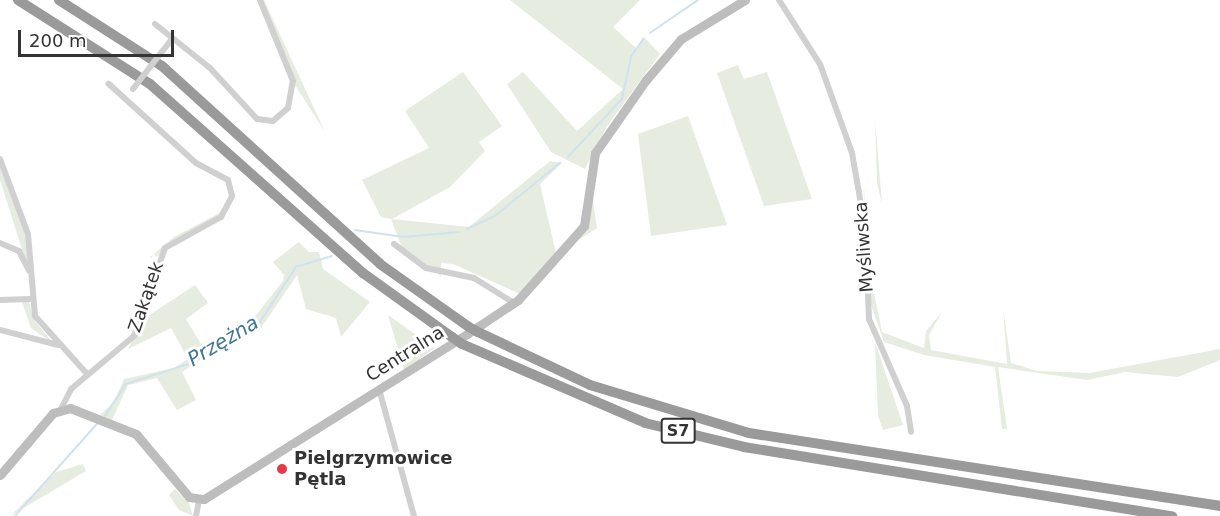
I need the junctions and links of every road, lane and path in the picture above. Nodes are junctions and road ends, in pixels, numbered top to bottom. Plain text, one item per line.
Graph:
1 (18, 0) edge
2 (59, 0) edge
3 (260, 0) edge
4 (745, 0) edge
5 (779, 0) edge
6 (155, 24) dead end
7 (172, 39) junction
8 (109, 84) dead end
9 (125, 100) junction
10 (0, 159) edge
11 (0, 243) edge
12 (394, 244) dead end
13 (29, 272) junction
14 (0, 300) edge
15 (30, 300) junction
16 (514, 303) junction
17 (0, 330) edge
18 (58, 345) junction
19 (88, 375) junction
20 (379, 389) junction
21 (61, 409) junction
22 (911, 432) dead end
23 (0, 475) edge
24 (199, 500) junction
25 (1220, 506) edge
26 (196, 516) edge
27 (414, 516) edge
28 (1172, 516) edge

1 - 28 highway, S7, bridge
2 - 25 highway, S7
3 - 7 street
4 - 16 street, Centralna
5 - 22 street, Myśliwska
6 - 7 street
7 - 9 street, bridge
8 - 9 street, Zakątek
9 - 19 street, Zakątek
10 - 13 street
11 - 13 street
12 - 16 street
13 - 15 street
14 - 15 street
15 - 18 street
16 - 20 street, Centralna
17 - 18 street
18 - 19 street
19 - 21 street, Zakątek
20 - 24 street, Centralna
20 - 27 street
21 - 23 street
21 - 24 street
24 - 26 street

